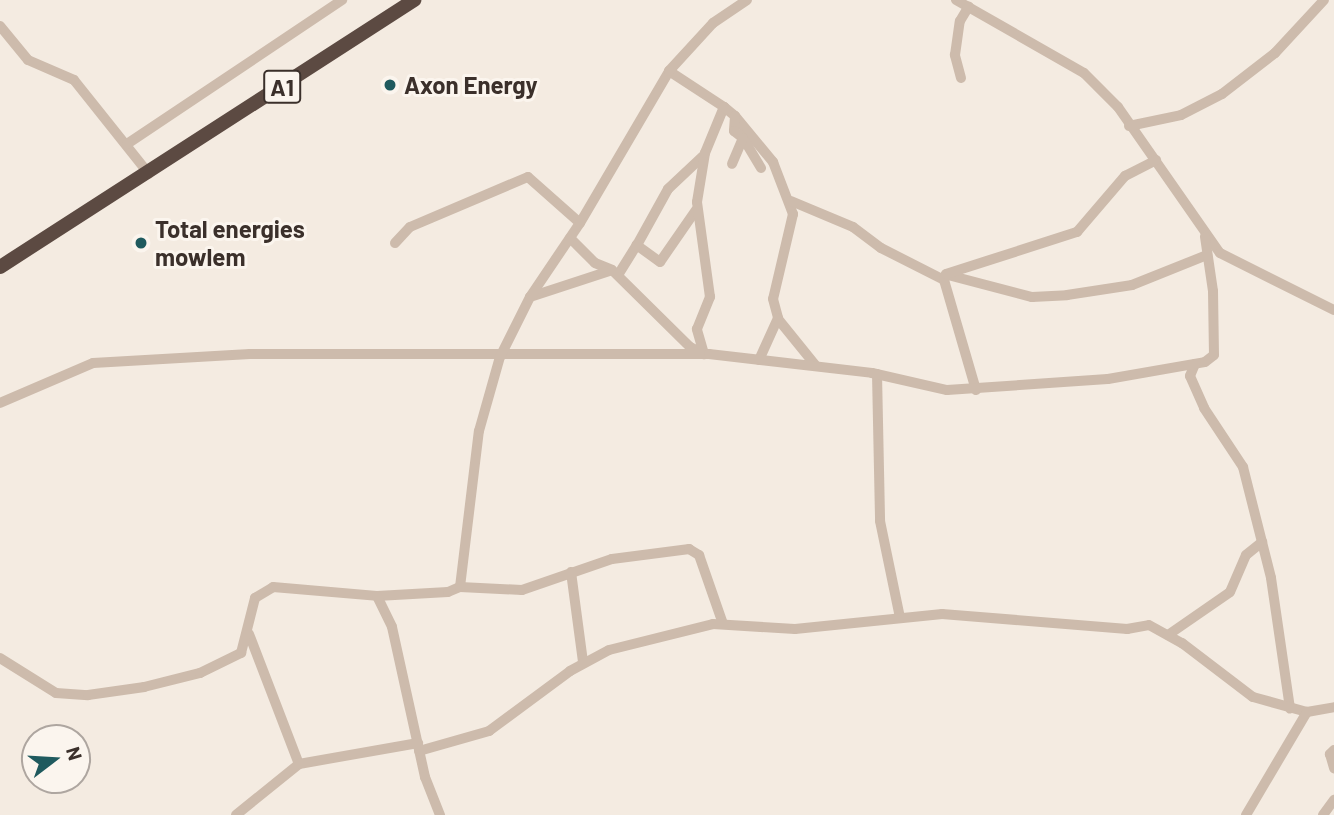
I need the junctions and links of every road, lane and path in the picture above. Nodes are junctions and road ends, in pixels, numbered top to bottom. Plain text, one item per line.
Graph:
1 (342, 0) edge
2 (414, 0) edge
3 (747, 0) edge
4 (956, 0) edge
5 (1324, 0) edge
6 (969, 5) junction
7 (0, 26) edge
8 (669, 71) junction
9 (961, 78) dead end
10 (724, 107) junction
11 (735, 116) junction
12 (1129, 125) junction
13 (743, 138) junction
14 (127, 144) junction
15 (705, 153) junction
16 (1156, 160) junction
17 (732, 164) dead end
18 (761, 168) dead end
19 (149, 174) junction
20 (791, 201) junction
21 (696, 202) junction
22 (580, 223) junction
23 (1205, 237) junction
24 (569, 238) junction
25 (395, 243) dead end
26 (637, 244) junction
27 (1207, 255) junction
28 (0, 267) edge
29 (615, 273) junction
30 (945, 277) junction
31 (530, 297) junction
32 (1334, 310) edge
33 (778, 318) junction
34 (704, 354) junction
35 (500, 357) junction
36 (758, 360) junction
37 (1195, 364) junction
38 (816, 366) junction
39 (877, 374) junction
40 (976, 390) junction
41 (0, 403) edge
42 (1262, 542) junction
43 (571, 572) junction
44 (460, 587) junction
45 (377, 596) junction
46 (900, 618) junction
47 (723, 624) junction
48 (248, 632) junction
49 (1168, 635) junction
50 (0, 658) edge
51 (583, 662) junction
52 (1334, 707) edge
53 (1290, 709) junction
54 (1307, 712) junction
55 (419, 747) junction
56 (1334, 750) edge
57 (299, 764) junction
58 (1334, 768) edge
59 (1334, 800) edge
60 (236, 815) edge
61 (440, 815) edge
62 (1246, 815) edge
63 (1323, 815) edge

1 - 14 street
2 - 19 highway, A1
3 - 8 street
4 - 6 street
5 - 12 street
6 - 9 street
6 - 12 street
7 - 14 street
8 - 10 street
8 - 22 street
10 - 11 street
10 - 15 street
11 - 13 street
11 - 20 street
12 - 16 street
13 - 17 street
13 - 18 street
14 - 19 street
15 - 21 street
15 - 26 street
16 - 23 street
16 - 30 street
19 - 28 highway, A1
20 - 30 street
20 - 33 street
21 - 26 street
21 - 34 street
22 - 24 street
22 - 25 street
23 - 27 street
23 - 32 street
24 - 29 street
24 - 31 street
26 - 29 street
27 - 30 street
27 - 37 street
29 - 31 street
29 - 34 street
30 - 40 street
31 - 35 street
33 - 36 street
33 - 38 street
34 - 35 street
34 - 36 street
35 - 41 street
35 - 44 street
36 - 38 street
37 - 40 street
37 - 42 street
38 - 39 street
39 - 40 street
39 - 46 street
42 - 49 street
42 - 53 street
43 - 44 street
43 - 47 street
43 - 51 street
44 - 45 street
45 - 48 street
45 - 55 street
46 - 47 street
46 - 49 street
47 - 51 street
48 - 50 street
48 - 57 street
49 - 53 street
51 - 55 street
52 - 54 street
53 - 54 street
54 - 62 street
55 - 57 street
55 - 61 street
56 - 58 street
57 - 60 street
59 - 63 street

